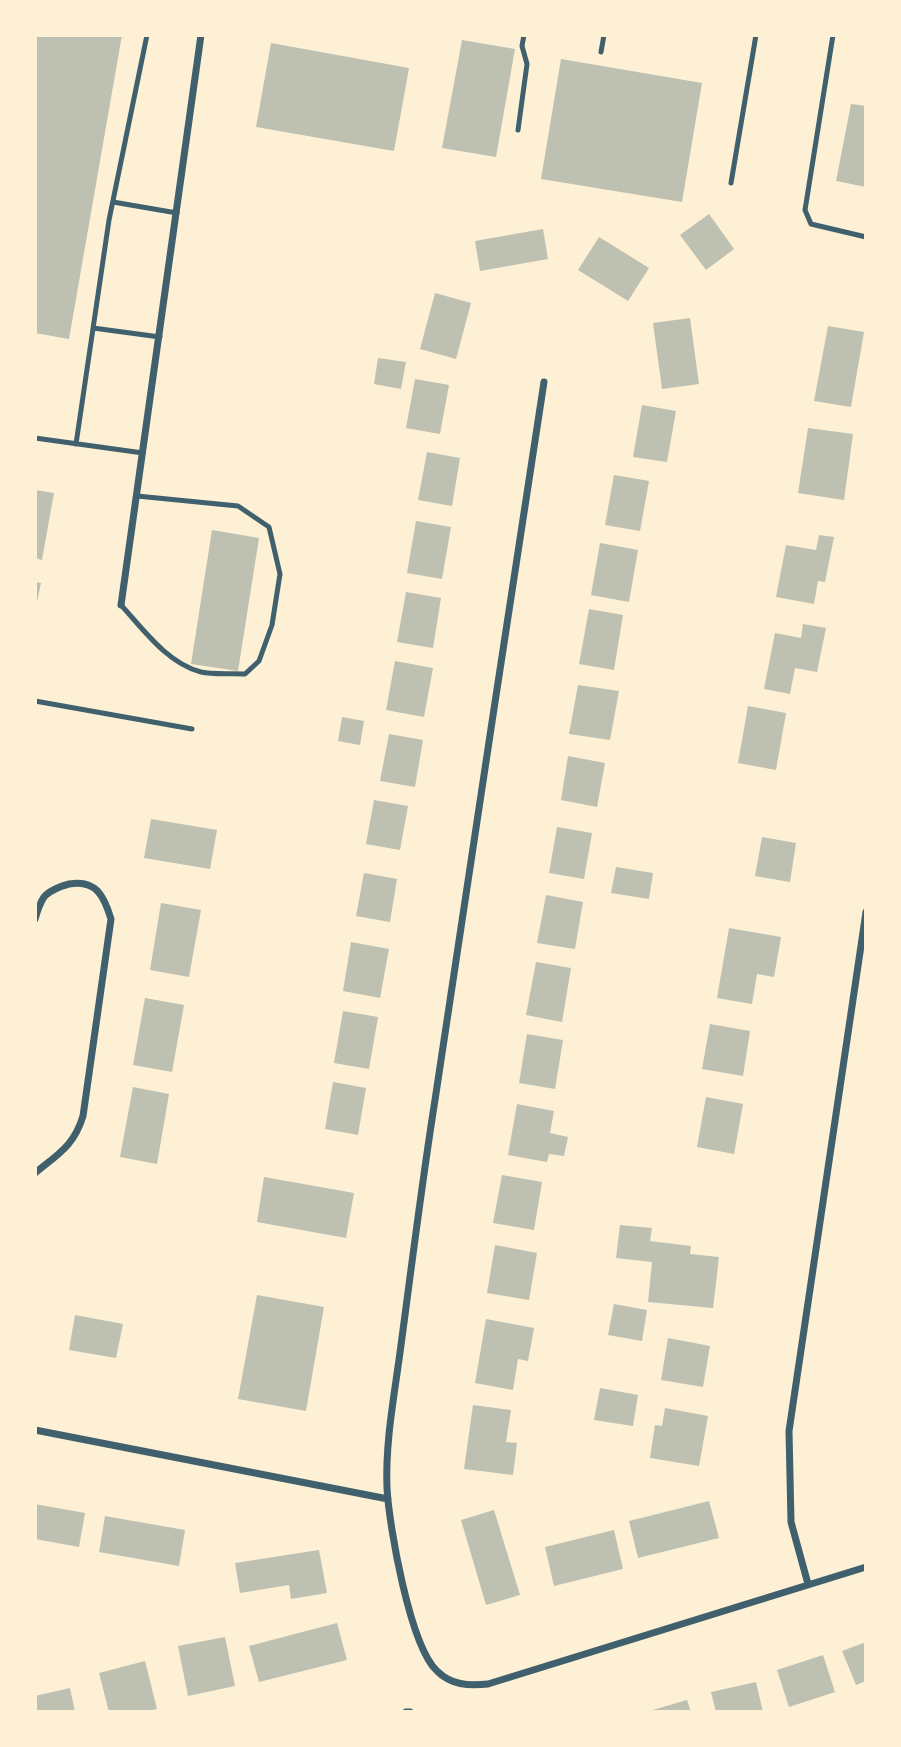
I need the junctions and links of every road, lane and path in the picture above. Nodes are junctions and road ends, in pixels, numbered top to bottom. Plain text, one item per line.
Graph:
1 (147, 35) edge
2 (201, 35) edge
3 (524, 35) edge
4 (604, 35) edge
5 (756, 35) edge
6 (833, 35) edge
7 (601, 52) dead end
8 (518, 130) dead end
9 (731, 183) dead end
10 (113, 202) junction
11 (177, 213) junction
12 (866, 237) edge
13 (93, 328) junction
14 (160, 337) junction
15 (544, 382) dead end
16 (35, 438) edge
17 (76, 444) junction
18 (144, 453) junction
19 (137, 496) junction
20 (121, 605) joint
21 (35, 701) edge
22 (192, 729) dead end
23 (866, 912) edge
24 (35, 919) edge
25 (35, 1173) edge
26 (35, 1430) edge
27 (388, 1499) junction
28 (866, 1567) edge
29 (808, 1584) junction

1 - 10 lane
2 - 11 street
3 - 8 lane
4 - 7 lane
5 - 9 lane
6 - 12 lane
10 - 11 lane
10 - 13 lane
11 - 14 street
13 - 14 lane
13 - 17 lane
14 - 18 street
15 - 27 street
16 - 17 lane
17 - 18 lane
18 - 19 street
19 - 20 street
19 - 20 lane
21 - 22 lane
23 - 29 street
24 - 25 street
26 - 27 street
27 - 29 street
28 - 29 street

